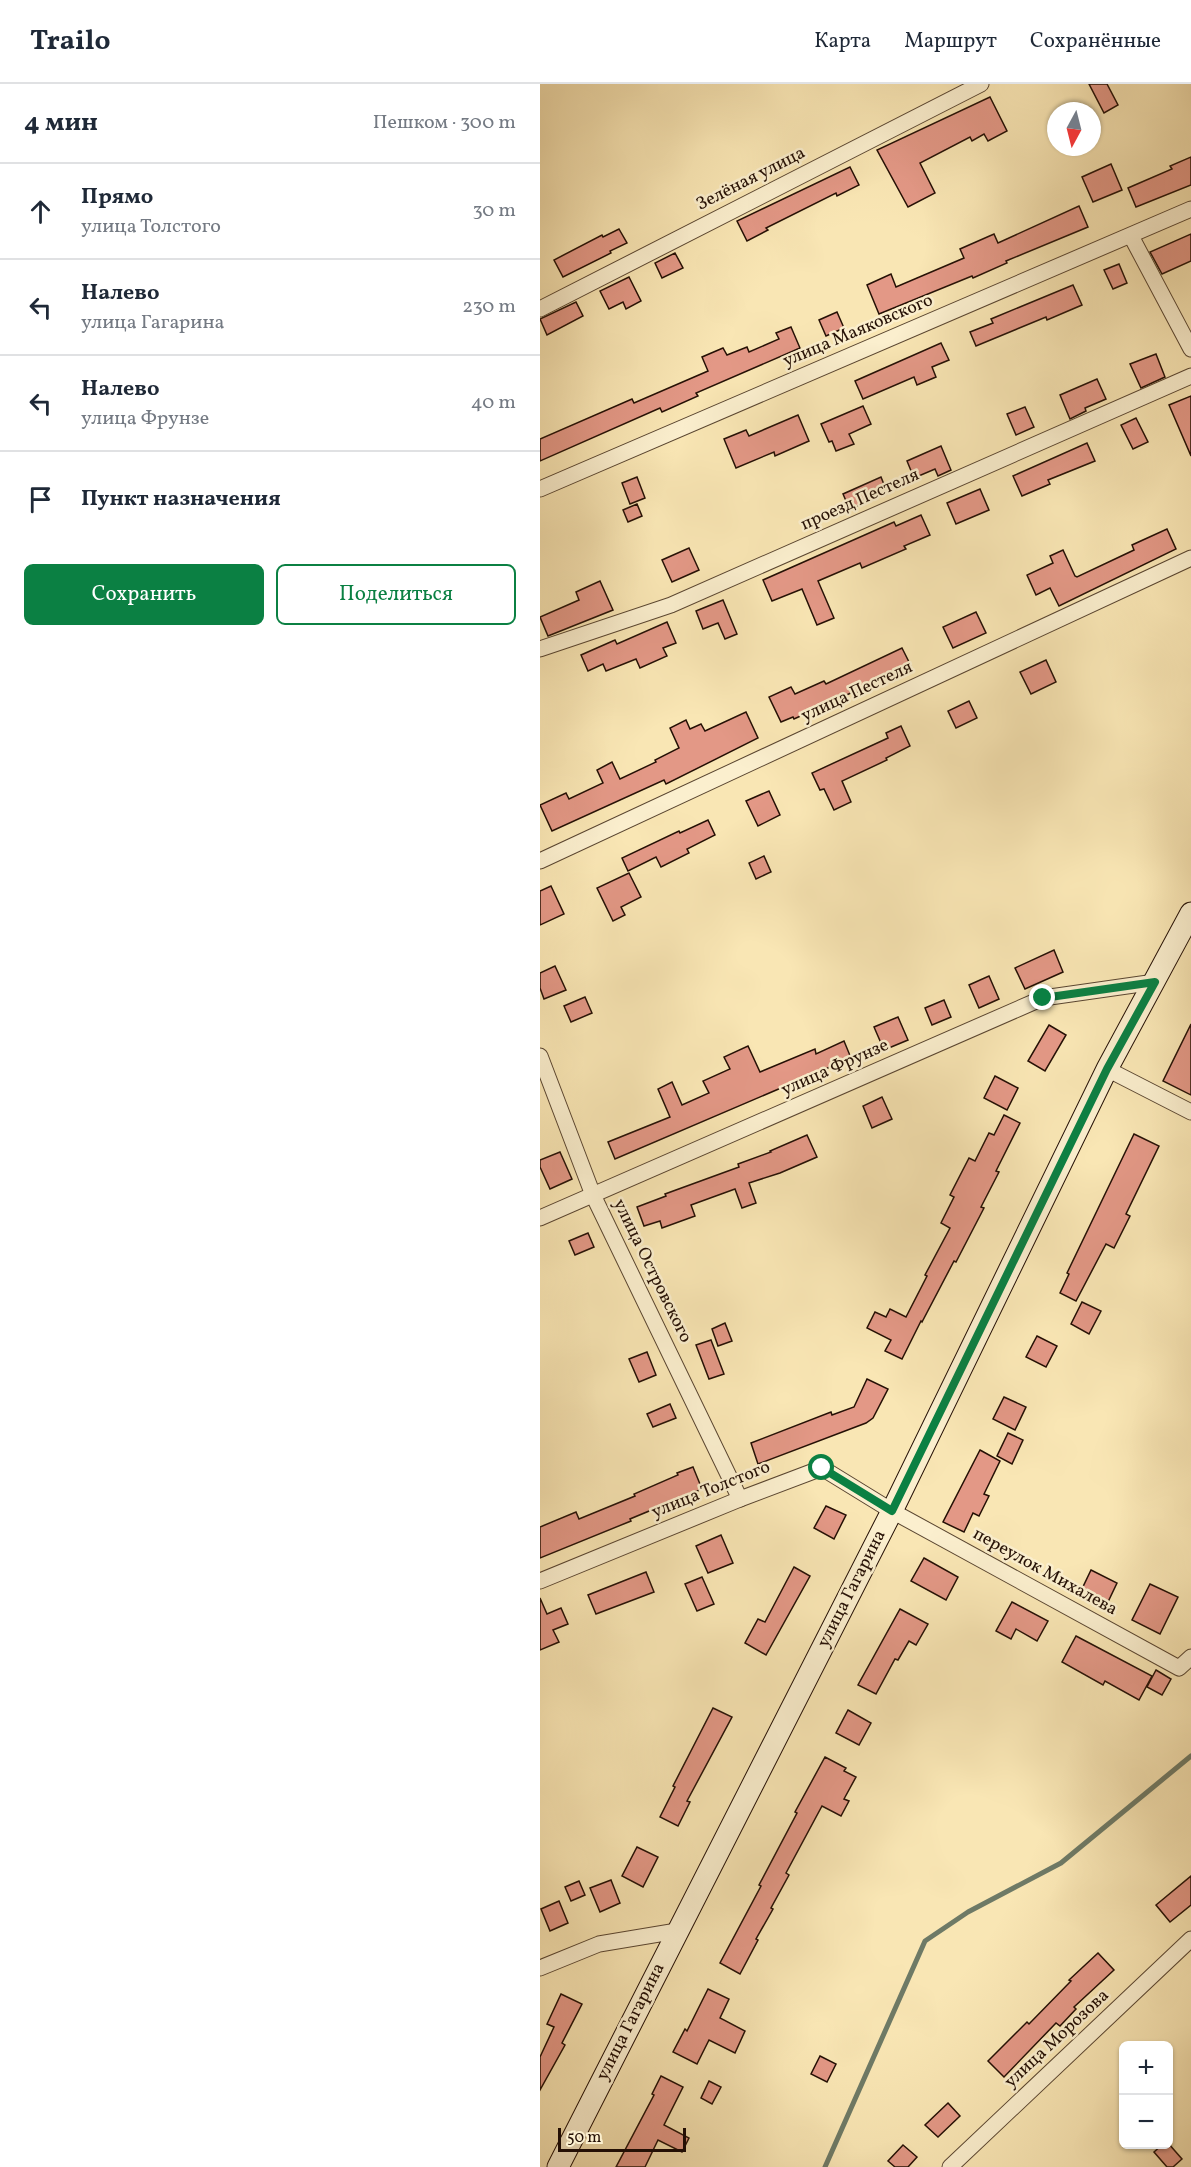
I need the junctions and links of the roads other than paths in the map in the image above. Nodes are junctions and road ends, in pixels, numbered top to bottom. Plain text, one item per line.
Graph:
1 (981, 84) edge
2 (1191, 209) edge
3 (1131, 236) junction
4 (540, 309) edge
5 (1191, 349) edge
6 (1191, 376) edge
7 (540, 489) edge
8 (1191, 558) edge
9 (540, 649) edge
10 (540, 861) edge
11 (1191, 913) edge
12 (1185, 940) edge
13 (1155, 982) junction
14 (540, 1056) edge
15 (1107, 1069) junction
16 (1191, 1112) edge
17 (593, 1195) junction
18 (540, 1218) edge
19 (740, 1499) junction
20 (892, 1511) junction
21 (540, 1581) edge
22 (1191, 1657) edge
23 (677, 1931) junction
24 (1191, 1939) edge
25 (540, 1968) edge
26 (558, 2167) edge
27 (950, 2167) edge

1 - 4 street, Зелёная улица
2 - 3 street, улица Маяковского
3 - 5 street
3 - 7 street, улица Маяковского
6 - 9 street, проезд Пестеля
8 - 10 street, улица Пестеля
11 - 12 main road, улица Гагарина
12 - 13 main road, улица Гагарина
13 - 15 main road, улица Гагарина
13 - 17 street, улица Фрунзе
14 - 17 street, улица Островского
15 - 16 street
15 - 20 main road, улица Гагарина
17 - 18 street, улица Фрунзе
17 - 19 street, улица Островского
19 - 20 street, улица Толстого
19 - 21 street, улица Толстого
20 - 22 street, переулок Михалева
20 - 23 main road, улица Гагарина
23 - 25 street
23 - 26 main road, улица Гагарина
24 - 27 street, улица Морозова

